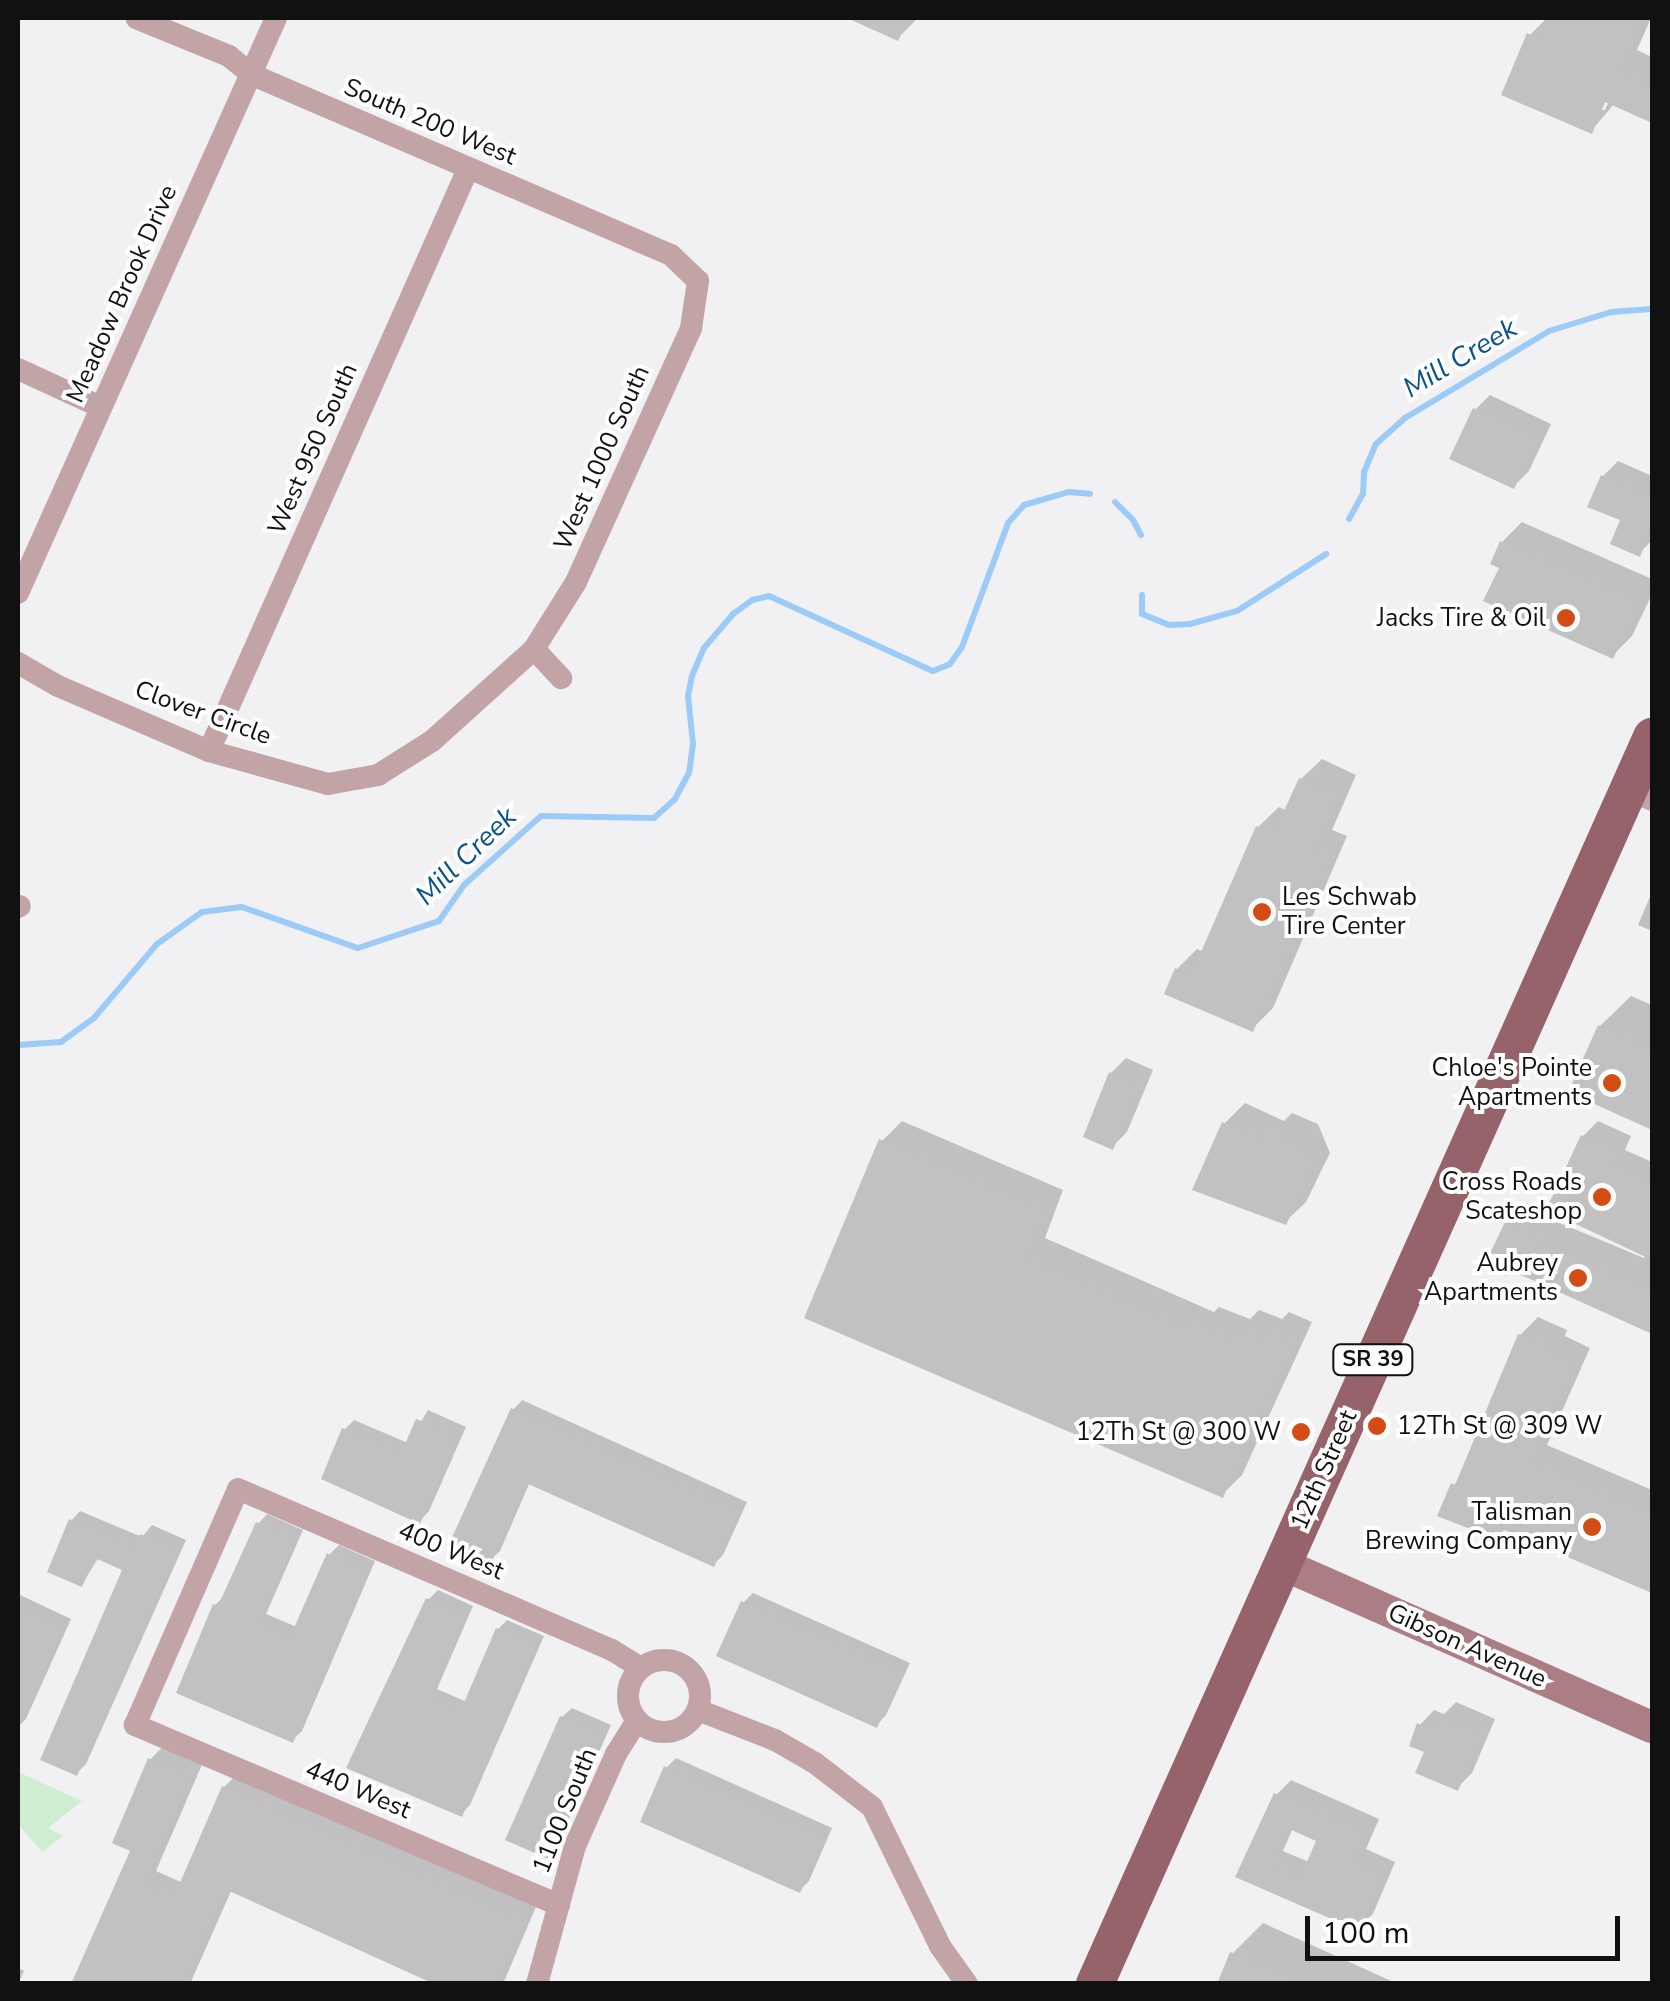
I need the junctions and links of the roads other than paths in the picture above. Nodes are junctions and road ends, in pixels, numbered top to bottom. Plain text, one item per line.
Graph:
1 (136, 18) edge
2 (276, 18) edge
3 (251, 74) junction
4 (468, 169) junction
5 (698, 281) joint
6 (18, 368) edge
7 (101, 407) junction
8 (18, 593) edge
9 (534, 649) junction
10 (18, 663) edge
11 (561, 678) dead end
12 (1652, 737) edge
13 (209, 750) junction
14 (378, 775) joint
15 (1641, 795) edge
16 (1282, 1564) junction
17 (641, 1668) junction
18 (698, 1710) junction
19 (637, 1721) junction
20 (135, 1725) joint
21 (1652, 1728) edge
22 (559, 1905) junction
23 (536, 1984) edge
24 (967, 1984) edge
25 (1095, 1984) edge

1 - 3 street, South 200 West
2 - 3 street, Meadow Brook Drive
3 - 4 street, South 200 West
3 - 7 street, Meadow Brook Drive
4 - 5 street, South 200 West
4 - 13 street, West 950 South
5 - 9 street, West 1000 South
6 - 7 street
7 - 8 street, Meadow Brook Drive
9 - 11 street
9 - 14 street, West 1000 South
10 - 13 street, Clover Circle
12 - 15 main road, 12th Street / SR 39
13 - 14 street, Clover Circle
15 - 16 main road, 12th Street / SR 39
16 - 21 street, Gibson Avenue
16 - 25 main road, 12th Street / SR 39
17 - 18 street
17 - 19 street
17 - 20 street, 400 West
18 - 19 street
18 - 24 street
19 - 22 street, 1100 South
20 - 22 street, 440 West
22 - 23 street, 1100 South

